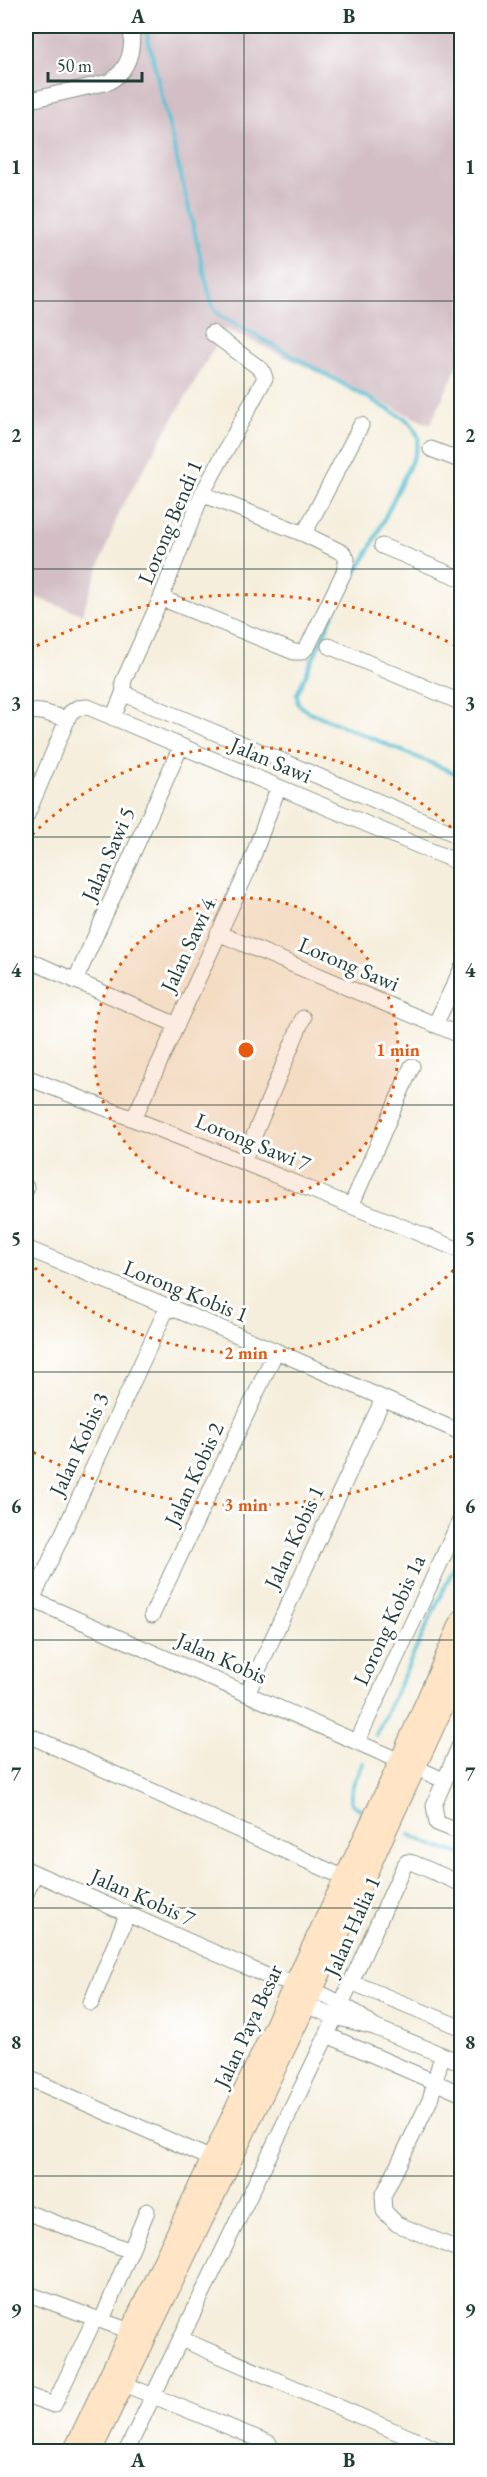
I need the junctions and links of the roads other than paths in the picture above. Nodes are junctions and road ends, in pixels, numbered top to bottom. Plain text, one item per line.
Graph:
1 (131, 26) edge
2 (26, 101) edge
3 (213, 333) dead end
4 (361, 425) dead end
5 (431, 449) dead end
6 (462, 461) edge
7 (202, 494) junction
8 (304, 534) junction
9 (382, 546) dead end
10 (462, 579) edge
11 (161, 598) junction
12 (329, 646) dead end
13 (124, 691) junction
14 (462, 703) edge
15 (26, 711) edge
16 (114, 718) junction
17 (67, 719) junction
18 (181, 746) junction
19 (278, 788) junction
20 (26, 817) edge
21 (462, 837) edge
22 (462, 864) edge
23 (218, 933) junction
24 (26, 959) edge
25 (462, 968) edge
26 (75, 981) junction
27 (303, 1018) dead end
28 (177, 1024) junction
29 (435, 1025) junction
30 (462, 1036) edge
31 (412, 1066) dead end
32 (26, 1077) edge
33 (134, 1118) junction
34 (243, 1162) junction
35 (351, 1206) junction
36 (26, 1248) edge
37 (462, 1251) edge
38 (167, 1308) junction
39 (276, 1351) junction
40 (382, 1399) junction
41 (462, 1433) edge
42 (462, 1516) edge
43 (29, 1598) edge
44 (152, 1615) dead end
45 (460, 1626) edge
46 (462, 1666) edge
47 (247, 1694) junction
48 (26, 1734) edge
49 (462, 1740) edge
50 (357, 1742) junction
51 (408, 1764) junction
52 (444, 1780) junction
53 (462, 1833) edge
54 (30, 1871) edge
55 (345, 1878) junction
56 (462, 1884) edge
57 (26, 1894) edge
58 (127, 1915) junction
59 (351, 1982) junction
60 (300, 1994) junction
61 (90, 2003) dead end
62 (338, 2011) junction
63 (461, 2027) edge
64 (327, 2036) junction
65 (442, 2055) junction
66 (462, 2063) edge
67 (26, 2077) edge
68 (434, 2083) junction
69 (462, 2094) edge
70 (212, 2159) junction
71 (147, 2211) dead end
72 (26, 2212) edge
73 (131, 2251) junction
74 (462, 2251) edge
75 (26, 2293) edge
76 (99, 2319) junction
77 (140, 2335) junction
78 (181, 2339) junction
79 (117, 2382) junction
80 (26, 2395) edge
81 (154, 2395) junction
82 (74, 2451) edge
83 (91, 2451) edge
84 (126, 2451) edge
85 (264, 2451) edge
86 (443, 2451) edge

1 - 2 street
3 - 7 street, Lorong Bendi 1
4 - 8 street
5 - 6 street
7 - 8 street
7 - 11 street, Lorong Bendi 1
8 - 11 street
9 - 10 street
11 - 13 street, Lorong Bendi 1
12 - 14 street
13 - 16 street, Lorong Bendi 1
13 - 21 street
15 - 17 street
16 - 17 street, Jalan Sawi
16 - 18 street, Jalan Sawi
17 - 20 street
18 - 19 street, Jalan Sawi
18 - 26 street, Jalan Sawi 5
19 - 22 street, Jalan Sawi
19 - 23 street, Jalan Sawi 4
23 - 28 street, Jalan Sawi 4
23 - 29 street, Lorong Sawi
24 - 26 street
25 - 29 street
26 - 28 street
27 - 34 street
28 - 33 street, Jalan Sawi 4
29 - 30 street, Lorong Sawi
31 - 35 street
32 - 33 street, Lorong Sawi 7
33 - 34 street, Lorong Sawi 7
34 - 35 street, Lorong Sawi 7
35 - 37 street, Lorong Sawi 7
36 - 38 street, Lorong Kobis 1
38 - 39 street, Lorong Kobis 1
38 - 43 street, Jalan Kobis 3
39 - 40 street, Lorong Kobis 1
39 - 44 street, Jalan Kobis 2
40 - 41 street, Lorong Kobis 1
40 - 47 street, Jalan Kobis 1
42 - 50 street, Lorong Kobis 1a
43 - 47 street, Jalan Kobis
45 - 51 street, Jalan Paya Besar
46 - 51 street, Jalan Paya Besar
47 - 50 street, Jalan Kobis
48 - 55 street
49 - 52 street
50 - 51 street, Jalan Kobis
51 - 52 street, Jalan Kobis
51 - 55 street, Jalan Paya Besar
51 - 60 street, Jalan Paya Besar
52 - 53 street
54 - 57 street
54 - 58 street, Jalan Kobis 7
55 - 60 street, Jalan Paya Besar
56 - 59 street, Jalan Halia 1
58 - 60 street, Jalan Kobis 7
58 - 61 street
59 - 62 street, Jalan Halia 1
59 - 63 street
60 - 62 street, Jalan Kobis 7
60 - 70 street, Jalan Paya Besar
60 - 77 street, Jalan Paya Besar
62 - 64 street, Jalan Halia 1
62 - 65 street, Jalan Kobis 7
64 - 68 street
64 - 78 street, Jalan Halia 1
65 - 66 street, Jalan Kobis 7
65 - 68 street
67 - 70 street
68 - 69 street
68 - 74 street
70 - 77 street, Jalan Paya Besar
71 - 73 street
72 - 73 street
73 - 76 street
75 - 76 street
76 - 77 street
76 - 80 street
77 - 79 street, Jalan Paya Besar
78 - 81 street, Jalan Halia 1
78 - 86 street
79 - 81 street
79 - 82 street, Jalan Paya Besar
79 - 83 street, Jalan Paya Besar
81 - 84 street, Jalan Halia 1
81 - 85 street

